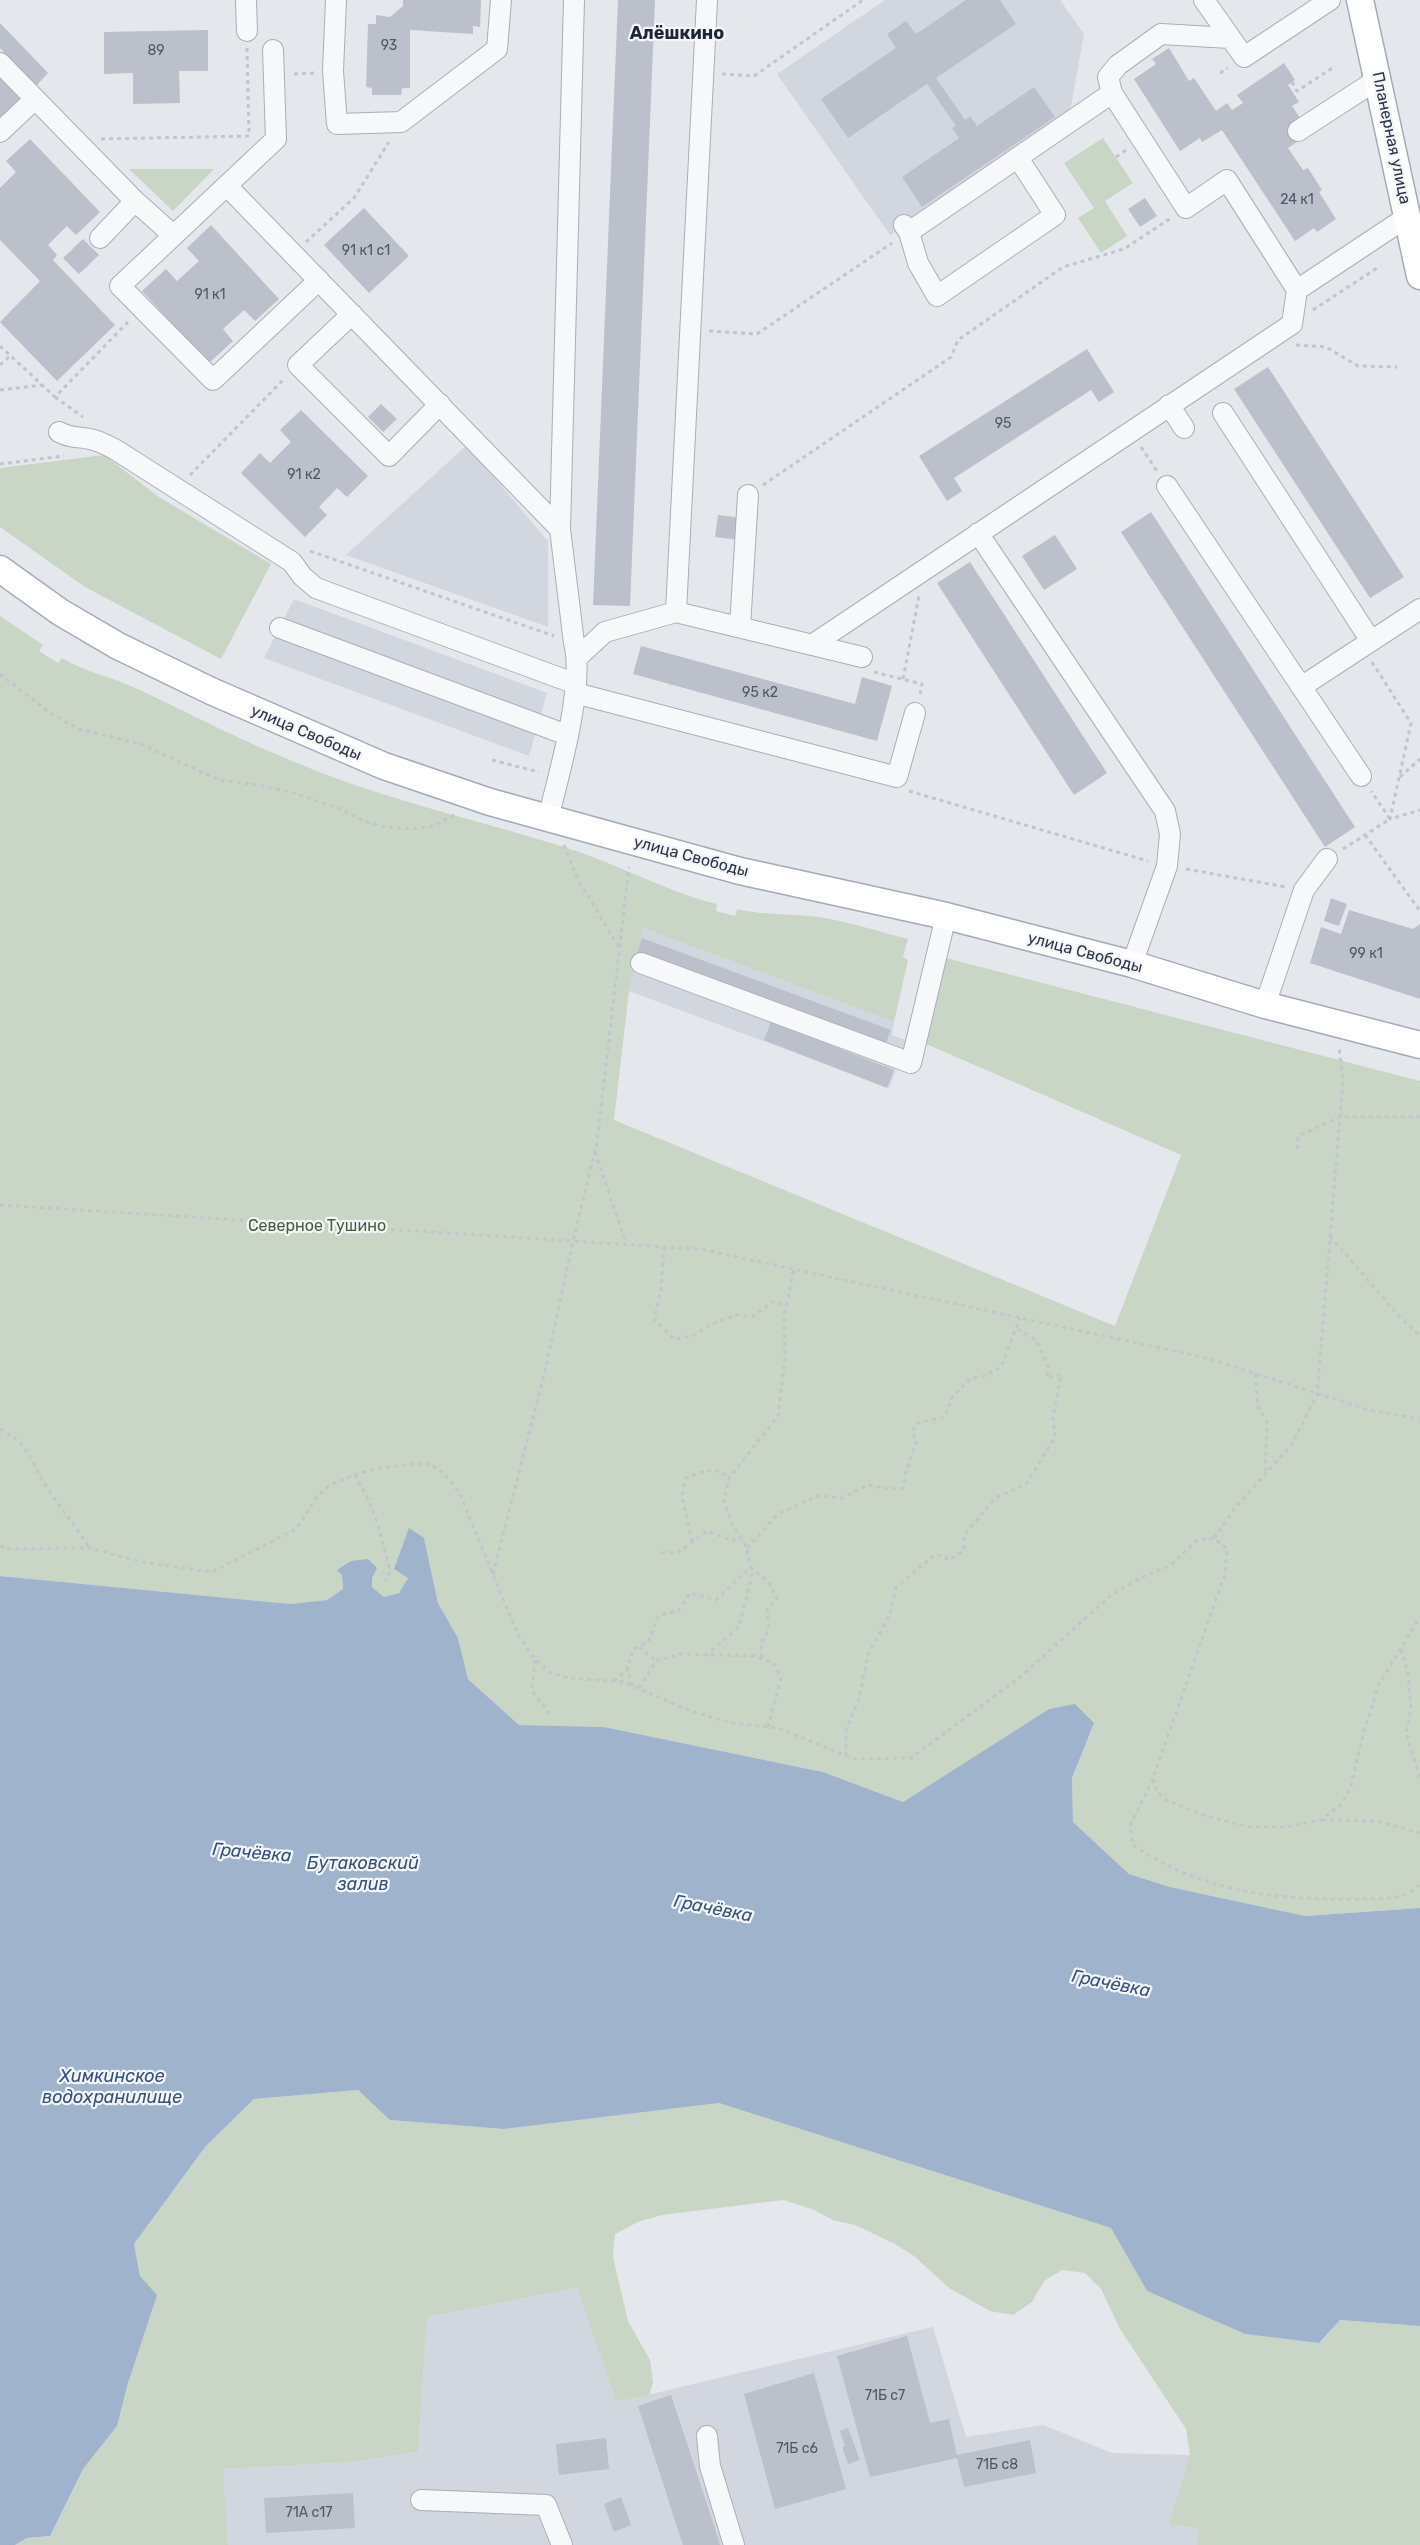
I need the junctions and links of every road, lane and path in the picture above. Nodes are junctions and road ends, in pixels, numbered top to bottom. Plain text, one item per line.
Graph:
1 (246, 0) edge
2 (336, 0) edge
3 (501, 0) edge
4 (574, 0) edge
5 (707, 0) edge
6 (863, 0) edge
7 (1204, 0) edge
8 (1330, 0) edge
9 (1360, 0) edge
10 (246, 31) joint
11 (1230, 38) junction
12 (273, 50) dead end
13 (0, 63) edge
14 (1334, 67) dead end
15 (333, 72) junction
16 (703, 72) junction
17 (274, 75) junction
18 (1378, 78) junction
19 (1292, 82) dead end
20 (1112, 93) junction
21 (35, 99) junction
22 (401, 122) junction
23 (1298, 131) dead end
24 (0, 132) edge
25 (75, 140) junction
26 (1018, 158) junction
27 (226, 186) junction
28 (135, 201) junction
29 (1186, 208) junction
30 (1407, 216) junction
31 (906, 228) junction
32 (173, 235) junction
33 (100, 238) dead end
34 (293, 253) junction
35 (1376, 268) dead end
36 (1420, 276) edge
37 (318, 280) junction
38 (1297, 290) junction
39 (352, 314) junction
40 (1292, 324) junction
41 (122, 329) dead end
42 (689, 330) junction
43 (1261, 344) junction
44 (0, 346) edge
45 (10, 356) junction
46 (0, 365) edge
47 (298, 365) junction
48 (1397, 367) dead end
49 (43, 385) junction
50 (0, 390) edge
51 (55, 396) junction
52 (440, 404) junction
53 (1169, 405) junction
54 (1222, 413) dead end
55 (89, 421) dead end
56 (1184, 428) dead end
57 (1130, 431) junction
58 (59, 432) dead end
59 (68, 456) dead end
60 (0, 464) edge
61 (184, 481) dead end
62 (1167, 486) joint
63 (748, 495) joint
64 (560, 529) junction
65 (978, 533) junction
66 (308, 551) dead end
67 (0, 569) edge
68 (925, 569) junction
69 (1420, 609) edge
70 (676, 612) junction
71 (280, 628) dead end
72 (740, 628) junction
73 (1367, 644) junction
74 (812, 645) junction
75 (576, 650) junction
76 (862, 657) joint
77 (0, 674) edge
78 (903, 679) junction
79 (1302, 687) junction
80 (575, 688) junction
81 (915, 713) joint
82 (567, 735) junction
83 (1420, 759) edge
84 (1361, 776) joint
85 (897, 777) junction
86 (1399, 777) junction
87 (1420, 810) edge
88 (456, 814) dead end
89 (548, 818) junction
90 (1390, 819) junction
91 (1365, 835) junction
92 (564, 844) dead end
93 (1327, 859) joint
94 (1167, 866) junction
95 (629, 867) dead end
96 (1304, 890) junction
97 (1420, 911) edge
98 (946, 916) junction
99 (620, 950) junction
100 (641, 963) dead end
101 (1132, 964) junction
102 (1265, 1005) junction
103 (1336, 1022) junction
104 (1420, 1045) edge
105 (1340, 1117) junction
106 (1420, 1117) edge
107 (1297, 1149) dead end
108 (595, 1152) junction
109 (0, 1205) edge
110 (1329, 1235) junction
111 (573, 1241) junction
112 (626, 1244) junction
113 (664, 1247) junction
114 (794, 1269) junction
115 (786, 1305) junction
116 (1020, 1318) junction
117 (1016, 1328) junction
118 (1420, 1336) edge
119 (1255, 1374) junction
120 (1317, 1395) junction
121 (1420, 1419) edge
122 (0, 1429) edge
123 (1265, 1474) junction
124 (354, 1475) junction
125 (728, 1478) junction
126 (741, 1537) junction
127 (1214, 1538) junction
128 (692, 1542) junction
129 (0, 1546) edge
130 (89, 1548) junction
131 (748, 1548) junction
132 (661, 1553) dead end
133 (751, 1567) junction
134 (493, 1575) junction
135 (385, 1580) dead end
136 (1420, 1616) edge
137 (638, 1647) junction
138 (1401, 1648) junction
139 (706, 1656) junction
140 (762, 1658) junction
141 (535, 1659) junction
142 (656, 1661) junction
143 (627, 1670) junction
144 (614, 1682) junction
145 (633, 1686) junction
146 (639, 1688) junction
147 (551, 1715) dead end
148 (768, 1727) junction
149 (846, 1756) junction
150 (1153, 1778) junction
151 (1420, 1779) edge
152 (1322, 1820) junction
153 (1420, 1833) edge
154 (1420, 1884) edge
155 (707, 2436) dead end
156 (421, 2500) dead end
157 (562, 2545) edge
158 (734, 2545) edge

1 - 10 lane
2 - 15 lane
3 - 22 lane
4 - 64 lane
5 - 16 lane
6 - 16 path
7 - 11 lane
8 - 11 lane
9 - 18 main road, Планерная улица
10 - 25 path
11 - 20 lane
12 - 17 lane
13 - 21 lane
14 - 19 path
15 - 17 path
15 - 22 lane
16 - 42 lane
17 - 27 lane
18 - 23 lane
18 - 30 main road, Планерная улица
20 - 26 lane
20 - 29 lane
21 - 24 lane
21 - 25 lane
22 - 34 path
25 - 28 lane
26 - 31 lane
26 - 31 lane
27 - 32 lane
27 - 34 lane
28 - 32 lane
28 - 33 lane
29 - 38 lane
29 - 63 path
30 - 36 main road, Планерная улица
30 - 38 lane
31 - 42 path
32 - 37 lane
34 - 37 lane
35 - 40 path
37 - 39 lane
38 - 40 lane
39 - 47 lane
39 - 52 lane
40 - 43 lane
41 - 51 path
42 - 70 lane
43 - 48 path
43 - 53 lane
44 - 45 path
45 - 46 path
45 - 49 path
47 - 52 lane
47 - 61 path
49 - 50 path
49 - 51 path
51 - 55 path
52 - 64 lane
53 - 56 lane
53 - 57 lane
54 - 73 lane
57 - 62 path
57 - 65 lane
58 - 80 lane
59 - 60 path
62 - 79 lane
63 - 72 lane
64 - 75 lane
65 - 68 lane
65 - 94 lane
66 - 75 path
67 - 89 main road, улица Свободы
68 - 74 lane
68 - 78 path
69 - 73 lane
70 - 72 lane
70 - 75 lane
71 - 82 lane
72 - 74 lane
73 - 79 lane
73 - 86 path
74 - 76 lane
75 - 80 lane
76 - 78 path
77 - 88 path
78 - 81 path
79 - 84 lane
80 - 82 lane
80 - 85 lane
81 - 85 lane
82 - 89 lane
83 - 86 path
84 - 90 path
85 - 94 path
86 - 90 path
87 - 90 path
89 - 98 main road, улица Свободы
90 - 91 path
91 - 93 path
91 - 97 path
92 - 99 path
93 - 96 lane
94 - 96 path
94 - 101 lane
95 - 99 path
96 - 102 lane
98 - 100 lane
98 - 101 main road, улица Свободы
99 - 108 path
101 - 102 main road, улица Свободы
102 - 103 main road, улица Свободы
103 - 104 main road, улица Свободы
103 - 105 path
105 - 106 path
105 - 107 path
105 - 110 path
108 - 111 path
108 - 112 path
109 - 111 path
110 - 118 path
110 - 120 path
111 - 112 path
111 - 134 path
112 - 113 path
113 - 114 path
113 - 115 path
114 - 115 path
114 - 116 path
115 - 125 path
116 - 117 path
116 - 119 path
117 - 131 path
117 - 149 path
119 - 120 path
119 - 123 path
120 - 121 path
120 - 123 path
122 - 130 path
123 - 127 path
124 - 130 path
124 - 134 path
124 - 135 path
125 - 126 path
125 - 128 path
126 - 128 path
126 - 131 path
127 - 149 path
127 - 150 path
128 - 132 path
129 - 130 path
131 - 133 path
133 - 137 path
133 - 139 path
133 - 140 path
134 - 141 path
136 - 138 path
137 - 142 path
137 - 143 path
138 - 151 path
138 - 152 path
139 - 140 path
139 - 142 path
140 - 148 path
141 - 144 path
141 - 147 path
142 - 146 path
143 - 144 path
143 - 145 path
144 - 145 path
145 - 146 path
146 - 148 path
148 - 149 path
150 - 152 path
150 - 154 path
152 - 153 path
155 - 158 lane
156 - 157 lane

